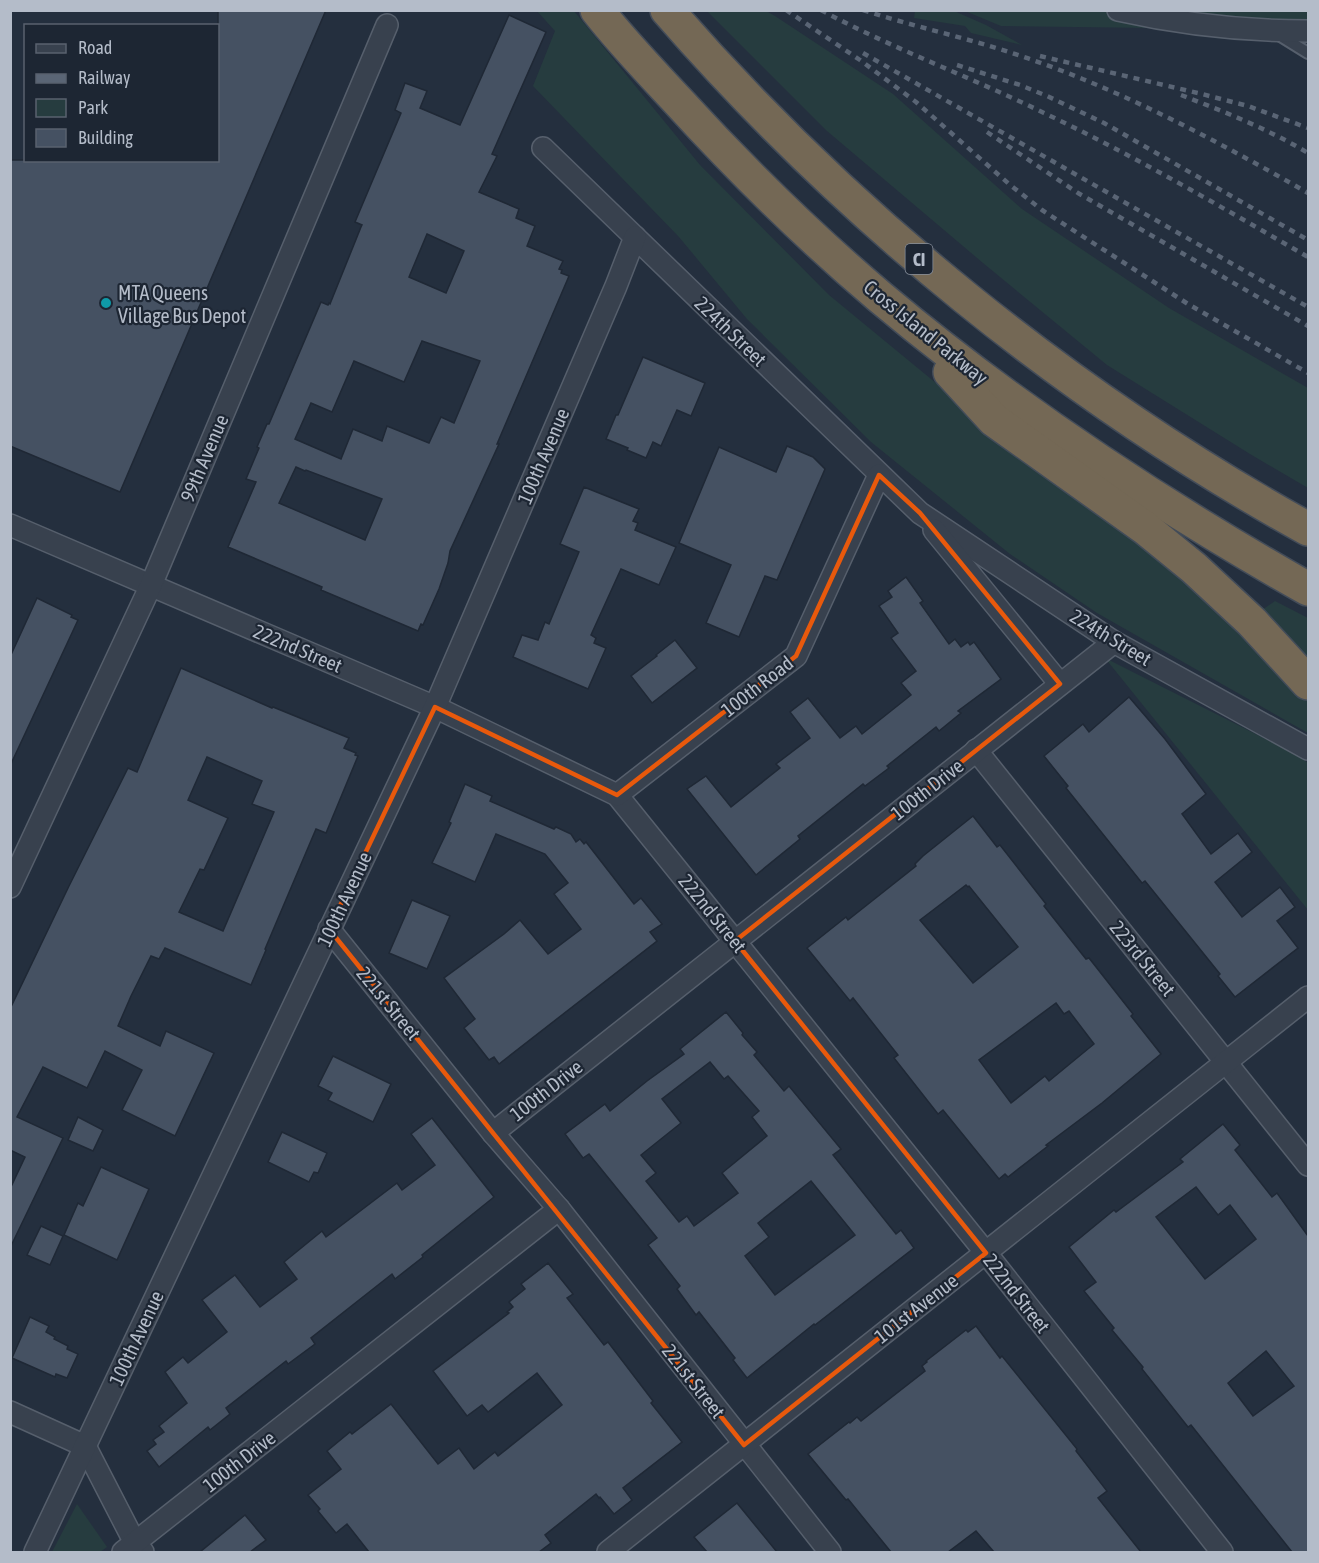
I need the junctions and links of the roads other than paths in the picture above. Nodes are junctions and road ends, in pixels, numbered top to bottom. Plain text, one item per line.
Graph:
1 (597, 10) edge
2 (667, 10) edge
3 (1118, 10) edge
4 (387, 25) dead end
5 (1271, 30) junction
6 (1308, 32) edge
7 (1308, 54) edge
8 (543, 148) dead end
9 (635, 237) junction
10 (880, 296) junction
11 (879, 475) junction
12 (920, 513) junction
13 (1302, 524) edge
14 (10, 525) edge
15 (151, 585) junction
16 (1308, 589) edge
17 (1114, 642) junction
18 (1308, 682) edge
19 (1060, 684) junction
20 (435, 707) junction
21 (1308, 749) edge
22 (976, 750) junction
23 (618, 795) junction
24 (11, 884) edge
25 (329, 929) junction
26 (735, 941) junction
27 (1308, 996) edge
28 (1226, 1062) junction
29 (493, 1133) junction
30 (1308, 1166) edge
31 (558, 1209) junction
32 (986, 1253) junction
33 (10, 1412) edge
34 (744, 1444) junction
35 (85, 1446) junction
36 (134, 1549) edge
37 (35, 1552) edge
38 (608, 1552) edge
39 (830, 1552) edge
40 (1222, 1552) edge

1 - 10 highway, Cross Island Parkway
2 - 13 highway, CI
3 - 5 street
4 - 15 street, 99th Avenue
5 - 6 street
5 - 7 lane
8 - 9 street, 224th Street
9 - 11 street, 224th Street
9 - 20 street, 100th Avenue
10 - 16 highway, Cross Island Parkway
10 - 18 highway
11 - 12 street, 224th Street
11 - 23 street, 100th Road
12 - 17 street, 224th Street
12 - 19 street, 224th Street
14 - 15 street, 222nd Street
15 - 20 street, 222nd Street
15 - 24 street, 99th Avenue
17 - 19 street, 100th Drive
17 - 21 street, 224th Street
19 - 22 street, 100th Drive
20 - 23 street, 222nd Street
20 - 25 street, 100th Avenue
22 - 26 street, 100th Drive
22 - 28 street, 223rd Street
23 - 26 street, 222nd Street
25 - 29 street, 221st Street
25 - 35 street, 100th Avenue
26 - 29 street, 100th Drive
26 - 32 street, 222nd Street
27 - 28 street, 101st Avenue
28 - 30 street, 223rd Street
28 - 32 street, 101st Avenue
29 - 31 street, 100th Drive
31 - 34 street, 221st Street
31 - 36 street, 100th Drive
32 - 34 street, 101st Avenue
32 - 40 street, 222nd Street
33 - 35 street
34 - 38 street, 101st Avenue
34 - 39 street, 221st Street
35 - 36 street
35 - 37 street, 100th Avenue

